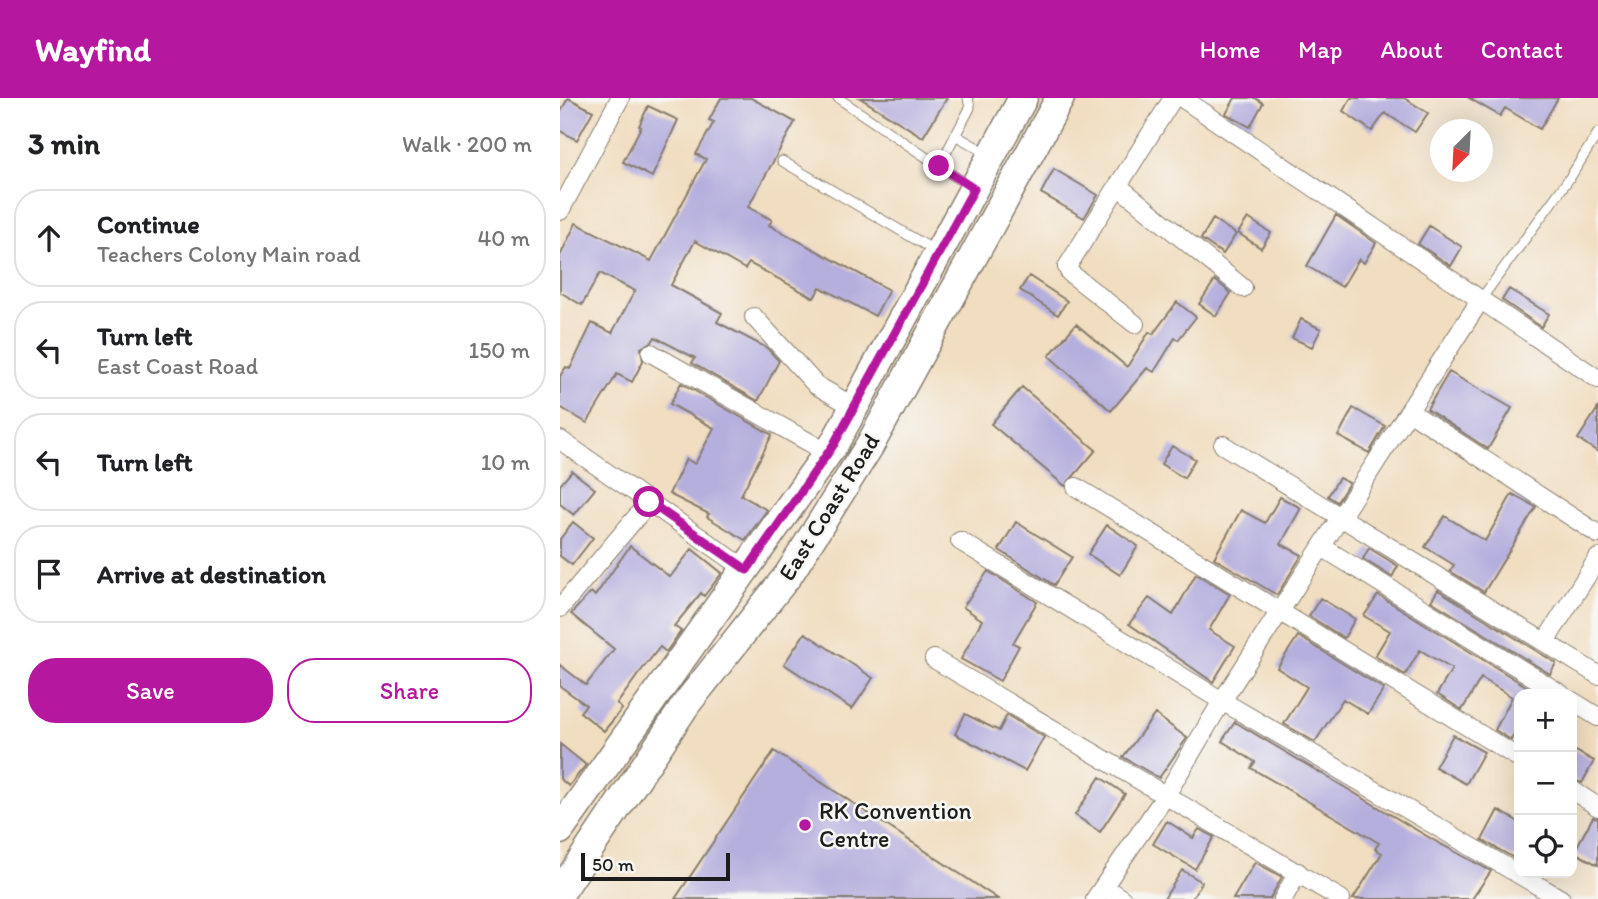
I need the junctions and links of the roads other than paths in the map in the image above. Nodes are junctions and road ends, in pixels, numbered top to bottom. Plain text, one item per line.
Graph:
1 (620, 98) edge
2 (838, 98) edge
3 (968, 98) edge
4 (1023, 98) edge
5 (1060, 98) edge
6 (1173, 98) edge
7 (1182, 98) edge
8 (1598, 133) edge
9 (955, 135) junction
10 (992, 155) junction
11 (782, 161) dead end
12 (939, 166) junction
13 (1118, 186) junction
14 (974, 189) junction
15 (560, 211) edge
16 (938, 253) junction
17 (1243, 288) dead end
18 (1480, 299) junction
19 (754, 317) dead end
20 (1135, 324) dead end
21 (651, 353) dead end
22 (1598, 379) edge
23 (854, 407) junction
24 (1409, 411) junction
25 (560, 440) edge
26 (1223, 445) dead end
27 (828, 453) junction
28 (1076, 487) dead end
29 (649, 502) junction
30 (1341, 517) junction
31 (1598, 534) edge
32 (960, 541) dead end
33 (1322, 547) junction
34 (1598, 558) edge
35 (747, 570) junction
36 (566, 588) edge
37 (560, 608) edge
38 (1279, 612) junction
39 (1545, 642) junction
40 (934, 659) dead end
41 (1598, 675) edge
42 (1554, 689) edge
43 (1222, 701) junction
44 (1577, 704) edge
45 (1598, 717) edge
46 (1514, 755) edge
47 (1577, 793) edge
48 (1166, 795) junction
49 (568, 801) edge
50 (1598, 807) edge
51 (560, 830) edge
52 (1298, 872) junction
53 (560, 893) edge
54 (1100, 893) edge
55 (1122, 899) edge
56 (1283, 899) edge
57 (1341, 899) edge
58 (1561, 899) edge

1 - 15 street
2 - 12 lane
3 - 9 lane
4 - 10 main road, East Coast Road
5 - 53 main road, East Coast Road
6 - 13 street
7 - 18 street
8 - 18 lane
9 - 10 lane
9 - 12 lane
10 - 14 main road, East Coast Road
11 - 16 lane
12 - 14 lane
13 - 17 street
13 - 20 street
14 - 16 main road, East Coast Road
16 - 23 main road, East Coast Road
18 - 22 street
18 - 24 street
19 - 23 street
21 - 27 street
23 - 27 main road, East Coast Road
24 - 30 street
24 - 31 street
25 - 29 street
26 - 30 street
27 - 35 main road, East Coast Road
28 - 38 street
29 - 35 street
29 - 36 street
30 - 33 street
30 - 39 street
32 - 43 street
33 - 38 street
33 - 42 street
34 - 39 street
35 - 49 main road, East Coast Road
36 - 37 street
38 - 43 street
38 - 46 street
39 - 41 street
40 - 48 street
43 - 48 street
43 - 58 street
44 - 45 street
47 - 50 street
48 - 52 street
48 - 54 street
49 - 51 main road, East Coast Road
52 - 56 street
52 - 57 street
54 - 55 street

